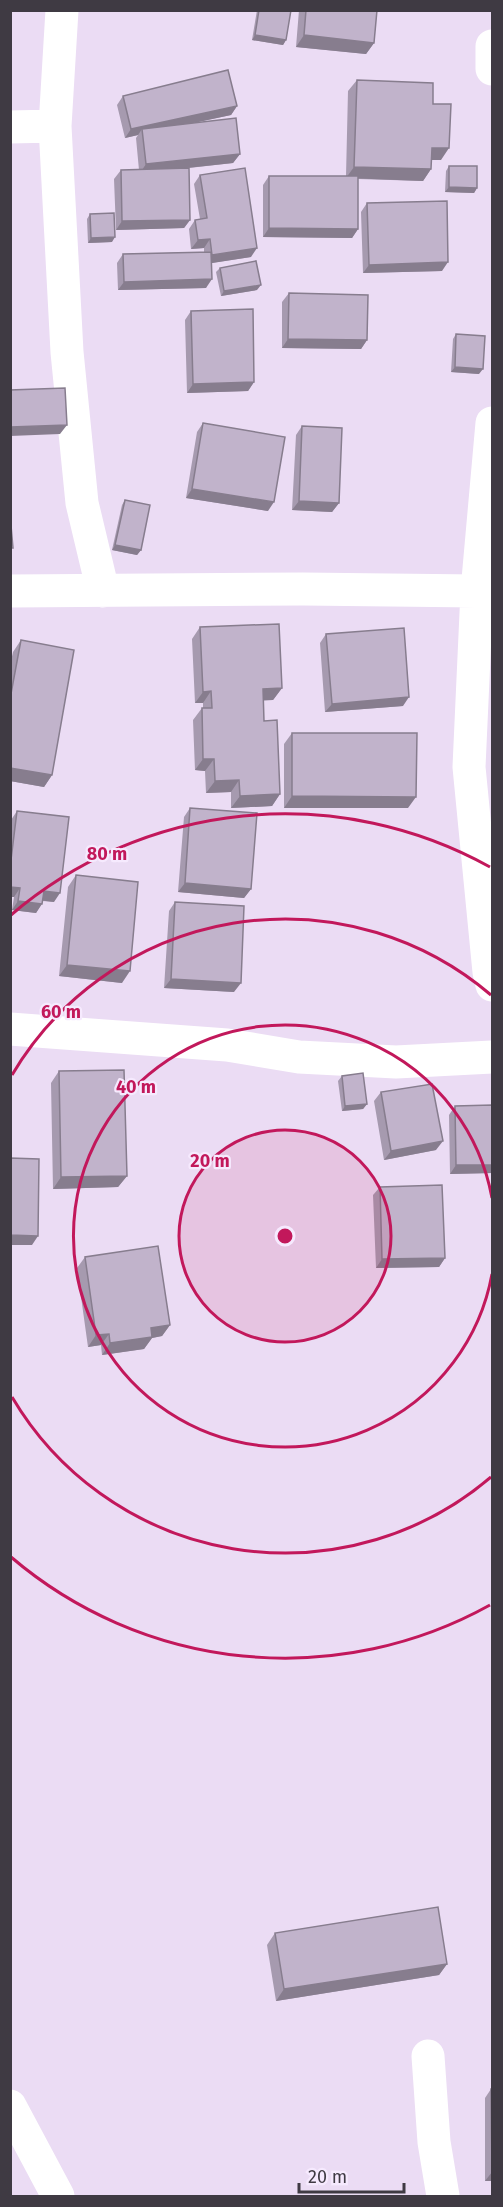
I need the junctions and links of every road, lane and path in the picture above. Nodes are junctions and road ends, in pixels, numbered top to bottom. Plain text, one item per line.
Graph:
1 (62, 10) edge
2 (492, 46) edge
3 (492, 69) edge
4 (55, 126) junction
5 (10, 127) edge
6 (492, 423) edge
7 (10, 591) edge
8 (103, 591) junction
9 (477, 591) junction
10 (483, 651) edge
11 (492, 985) edge
12 (10, 1029) edge
13 (492, 1057) edge
14 (428, 2056) dead end
15 (10, 2106) edge
16 (58, 2196) edge
17 (443, 2196) edge

1 - 4 street
2 - 3 street
4 - 5 street
4 - 8 street
6 - 9 street
7 - 8 street
8 - 9 street
9 - 10 street
10 - 11 street
12 - 13 street
14 - 17 street
15 - 16 street

